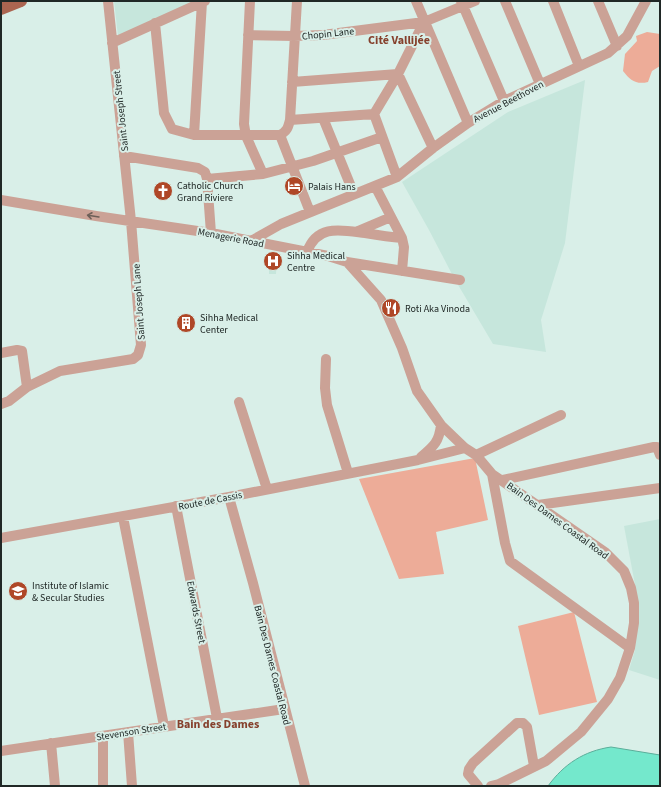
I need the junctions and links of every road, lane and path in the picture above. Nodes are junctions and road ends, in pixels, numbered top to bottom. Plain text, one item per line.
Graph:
1 (20, 1) edge
2 (108, 1) edge
3 (250, 1) edge
4 (297, 1) edge
5 (416, 1) edge
6 (475, 1) edge
7 (505, 1) edge
8 (553, 1) edge
9 (598, 1) edge
10 (646, 1) edge
11 (204, 2) edge
12 (462, 4) edge
13 (1, 9) edge
14 (424, 22) junction
15 (155, 23) junction
16 (248, 35) junction
17 (294, 36) junction
18 (112, 43) junction
19 (617, 46) junction
20 (579, 66) junction
21 (398, 74) junction
22 (292, 82) junction
23 (540, 84) junction
24 (504, 101) junction
25 (374, 114) junction
26 (323, 118) junction
27 (290, 120) junction
28 (468, 123) junction
29 (282, 134) junction
30 (194, 135) junction
31 (246, 136) junction
32 (382, 137) junction
33 (433, 148) junction
34 (337, 152) junction
35 (124, 156) junction
36 (292, 166) junction
37 (263, 174) junction
38 (397, 177) junction
39 (207, 179) junction
40 (375, 186) junction
41 (354, 194) junction
42 (1, 200) edge
43 (310, 212) junction
44 (391, 217) junction
45 (131, 221) junction
46 (356, 232) junction
47 (211, 233) junction
48 (402, 238) junction
49 (251, 241) junction
50 (307, 252) junction
51 (347, 262) junction
52 (402, 271) junction
53 (460, 280) dead end
54 (1, 353) edge
55 (326, 359) dead end
56 (28, 387) junction
57 (239, 402) dead end
58 (1, 404) edge
59 (560, 415) dead end
60 (441, 425) junction
61 (465, 448) junction
62 (657, 451) edge
63 (476, 455) junction
64 (418, 460) junction
65 (348, 473) junction
66 (492, 474) junction
67 (503, 480) junction
68 (660, 488) edge
69 (267, 489) junction
70 (228, 497) junction
71 (538, 505) junction
72 (176, 506) junction
73 (123, 516) junction
74 (1, 538) edge
75 (630, 648) junction
76 (284, 709) junction
77 (217, 718) junction
78 (164, 726) junction
79 (128, 732) junction
80 (103, 736) junction
81 (51, 743) junction
82 (1, 751) edge
83 (534, 766) junction
84 (55, 786) edge
85 (103, 786) edge
86 (132, 786) edge
87 (305, 786) edge
88 (478, 786) edge
89 (491, 786) edge

1 - 13 main road
2 - 18 street, Saint Joseph Street
3 - 16 street
4 - 17 street
5 - 14 street
6 - 12 street, Chopin Lane
7 - 23 street
8 - 20 street
9 - 19 street
10 - 19 street, Avenue Beethoven
11 - 15 street
11 - 30 street
12 - 14 street, Chopin Lane
12 - 24 street
14 - 17 street, Chopin Lane
14 - 21 street
14 - 28 street
15 - 18 street
15 - 30 street
16 - 17 street, Chopin Lane
16 - 31 street
17 - 22 street
18 - 35 street, Saint Joseph Street
19 - 20 street, Avenue Beethoven
20 - 23 street, Avenue Beethoven
21 - 22 street
21 - 25 street
21 - 33 street
22 - 27 street
23 - 24 street, Avenue Beethoven
24 - 28 street, Avenue Beethoven
25 - 26 street
25 - 32 street
26 - 27 street
26 - 34 street
27 - 29 street
28 - 33 street, Avenue Beethoven
29 - 31 street
29 - 36 street
30 - 31 street
31 - 37 street
32 - 34 street
32 - 38 street
33 - 38 street, Avenue Beethoven
34 - 36 street
34 - 41 street
35 - 39 street
35 - 45 street, Saint Joseph Street
36 - 37 street
36 - 43 street
37 - 39 street
38 - 40 street, Avenue Beethoven
39 - 47 street
40 - 41 street, Avenue Beethoven
40 - 44 street
41 - 43 street, Avenue Beethoven
45 -> 42 street, Menagerie Road
43 - 49 street, Avenue Beethoven
44 - 46 street
44 - 48 street
45 - 47 street, Menagerie Road
45 - 56 street, Saint Joseph Lane
46 - 48 street
46 - 50 street
47 - 49 street, Menagerie Road
48 - 52 street
49 - 50 street, Menagerie Road
50 - 51 street, Menagerie Road
51 - 52 street, Menagerie Road
51 - 60 street, Bain Des Dames Coastal Road
52 - 53 street, Menagerie Road
54 - 56 street
55 - 65 street
56 - 58 street, Saint Joseph Lane
57 - 69 street
59 - 63 street
60 - 61 street, Bain Des Dames Coastal Road
60 - 64 street
61 - 63 street, Bain Des Dames Coastal Road
61 - 64 street, Route de Cassis
62 - 67 street
63 - 66 street, Bain Des Dames Coastal Road
64 - 65 street, Route de Cassis
65 - 69 street, Route de Cassis
66 - 67 street, Bain Des Dames Coastal Road
66 - 75 street
67 - 71 street, Bain Des Dames Coastal Road
68 - 71 street
69 - 70 street, Route de Cassis
70 - 72 street, Route de Cassis
70 - 76 street, Bain Des Dames Coastal Road
71 - 75 street, Bain Des Dames Coastal Road
72 - 73 street, Route de Cassis
72 - 77 street, Edwards Street
73 - 74 street, Route de Cassis
73 - 78 street
75 - 83 street, Bain Des Dames Coastal Road
76 - 77 street, Stevenson Street
76 - 87 street, Bain Des Dames Coastal Road
77 - 78 street, Stevenson Street
78 - 79 street, Stevenson Street
79 - 80 street, Stevenson Street
79 - 86 street
80 - 81 street, Stevenson Street
80 - 85 street
81 - 82 street, Stevenson Street
81 - 84 street
83 - 88 street
83 - 89 street, Bain Des Dames Coastal Road

